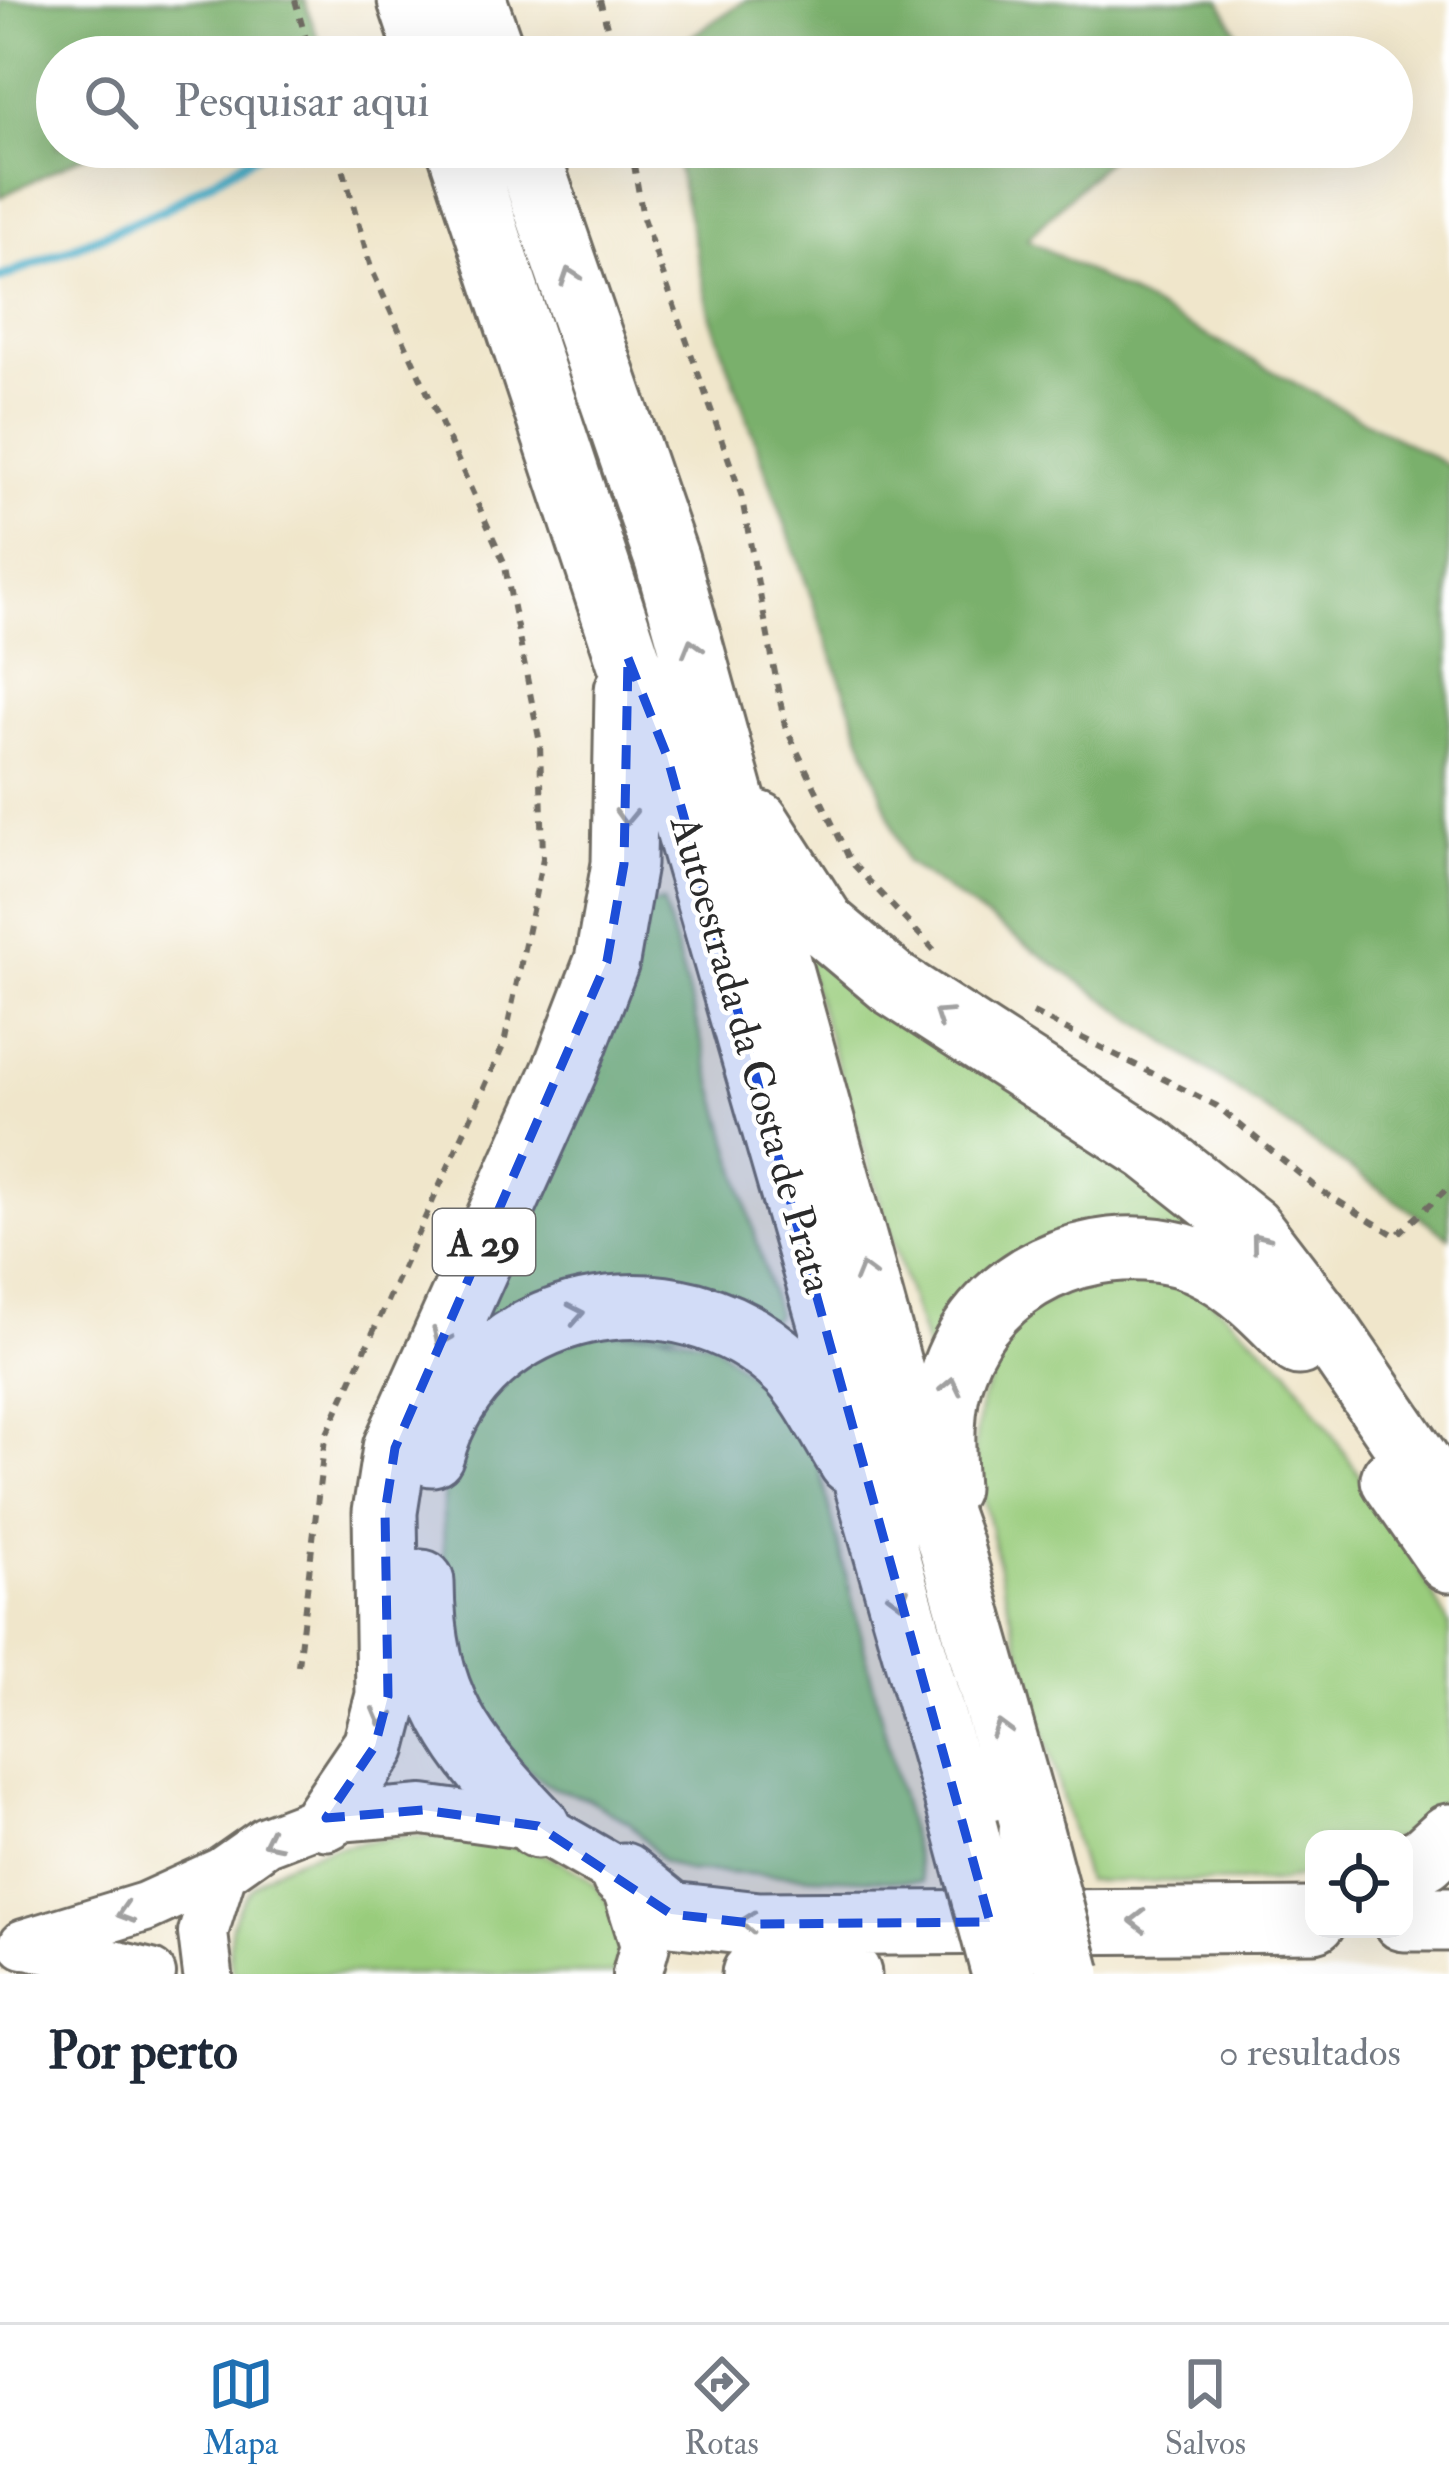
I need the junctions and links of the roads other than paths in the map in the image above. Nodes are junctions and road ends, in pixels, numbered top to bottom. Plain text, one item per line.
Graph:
1 (410, 0) edge
2 (474, 0) edge
3 (422, 36) edge
4 (487, 36) edge
5 (466, 168) edge
6 (532, 168) edge
7 (628, 658) junction
8 (723, 759) junction
9 (867, 1486) junction
10 (1449, 1507) edge
11 (950, 1544) junction
12 (1449, 1560) edge
13 (326, 1818) junction
14 (538, 1826) junction
15 (1449, 1836) edge
16 (1413, 1864) edge
17 (222, 1872) junction
18 (623, 1876) junction
19 (1413, 1919) edge
20 (1449, 1919) edge
21 (1284, 1920) edge
22 (12, 1944) edge
23 (151, 1974) edge
24 (208, 1974) edge
25 (637, 1974) edge
26 (754, 1974) edge
27 (849, 1974) edge
28 (1004, 1974) edge
29 (1069, 1974) edge

1 - 3 highway
2 - 4 highway
5 - 7 highway, Autoestrada da Costa de Prata / A 29
8 -> 6 highway, Autoestrada da Costa de Prata
7 - 9 highway, Autoestrada da Costa de Prata / A 29
7 -> 13 highway, A 29
10 -> 8 highway
11 -> 8 highway, Autoestrada da Costa de Prata
14 -> 9 highway, A 29
9 -> 28 highway, Autoestrada da Costa de Prata / A 29, bridge
11 -> 12 highway
29 -> 11 highway, Autoestrada da Costa de Prata, bridge
13 - 14 main road
13 -> 17 main road
14 - 18 main road
15 - 16 highway
17 -> 22 main road
17 - 24 main road
21 -> 18 highway
18 - 25 main road
19 - 20 highway
22 - 23 main road
26 - 27 highway

